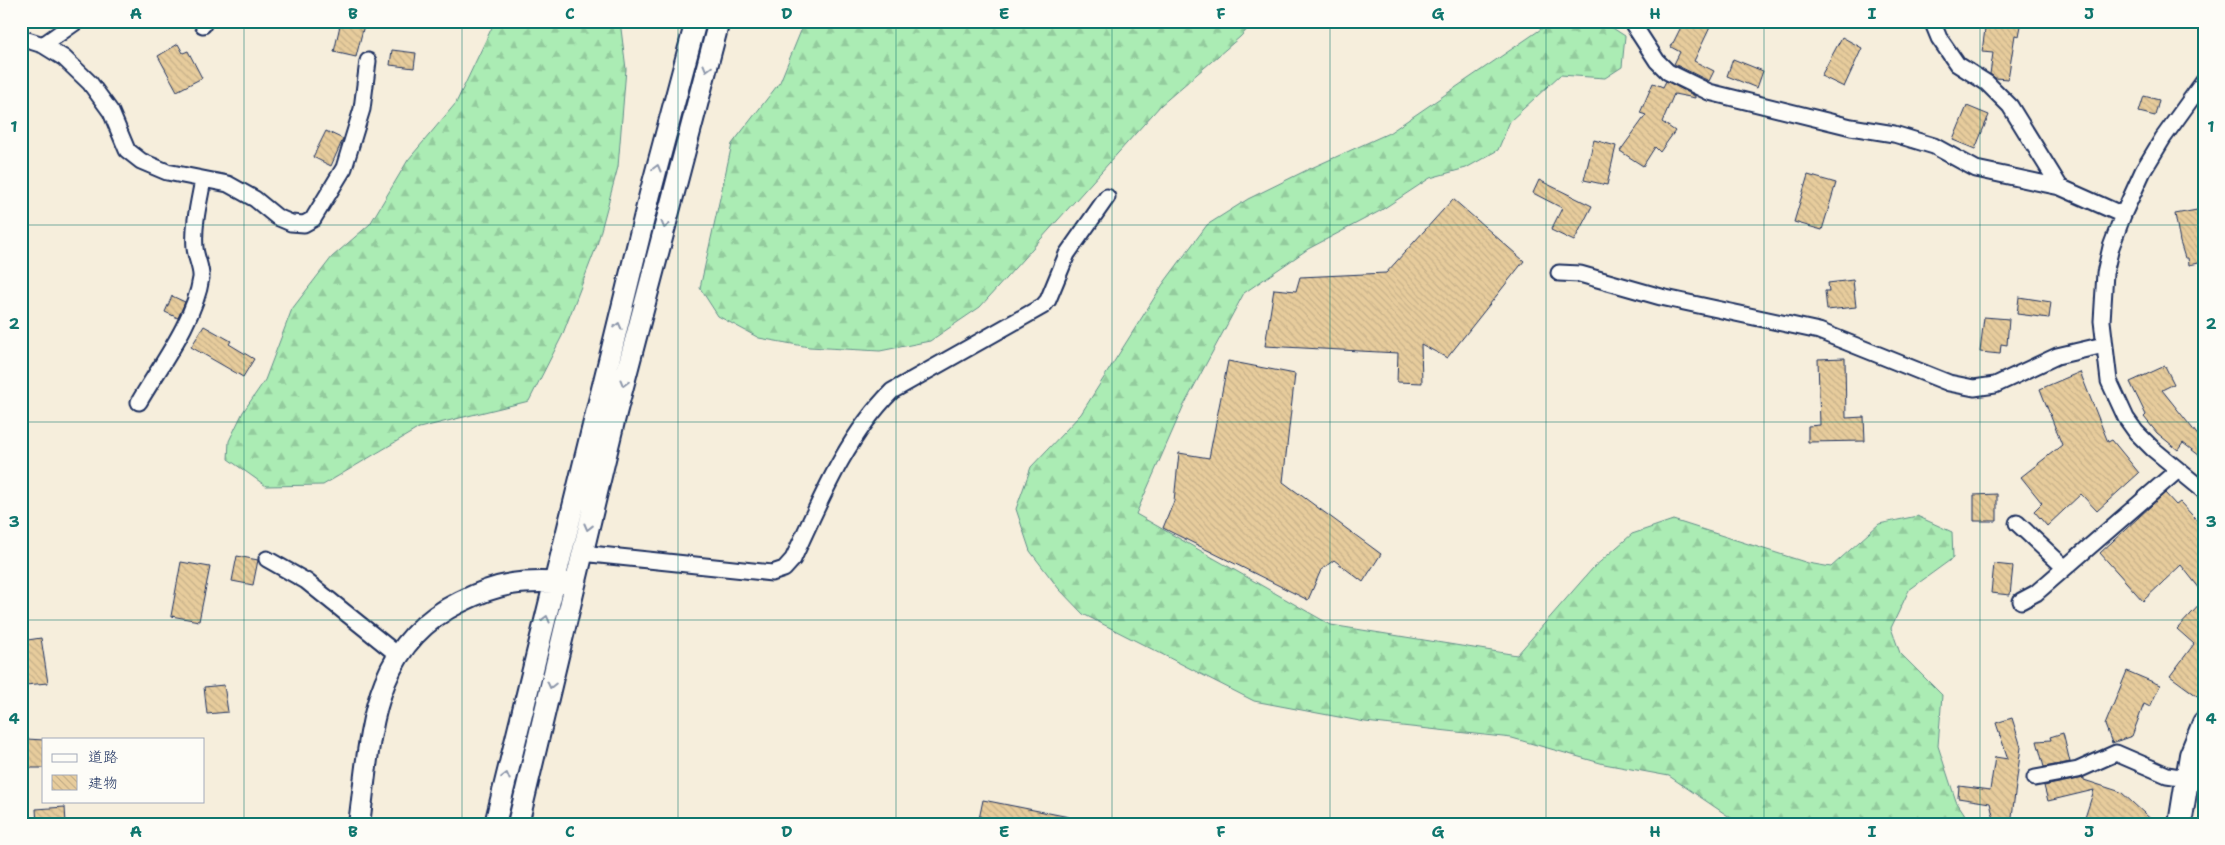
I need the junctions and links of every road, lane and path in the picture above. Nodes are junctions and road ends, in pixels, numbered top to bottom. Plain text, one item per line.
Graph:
1 (77, 21) edge
2 (696, 21) edge
3 (720, 21) edge
4 (1631, 21) edge
5 (1932, 21) edge
6 (21, 38) edge
7 (43, 45) junction
8 (368, 61) dead end
9 (2204, 81) edge
10 (203, 180) junction
11 (2060, 187) junction
12 (1107, 197) dead end
13 (2124, 215) junction
14 (1559, 273) dead end
15 (2104, 345) junction
16 (139, 402) dead end
17 (2178, 470) junction
18 (2204, 491) edge
19 (2017, 523) dead end
20 (581, 553) junction
21 (267, 560) dead end
22 (2064, 567) junction
23 (564, 583) junction
24 (2021, 601) dead end
25 (398, 655) junction
26 (2204, 723) edge
27 (2035, 778) dead end
28 (2187, 778) junction
29 (360, 824) edge
30 (494, 824) edge
31 (518, 824) edge
32 (2180, 824) edge

1 - 7 street
23 -> 2 street
3 -> 20 street
4 - 11 street
5 - 11 street
6 - 7 street
7 - 10 street
8 - 10 street
9 - 13 street
10 - 16 street
11 - 13 street
12 - 20 street
13 - 15 street
14 - 15 street
15 - 17 street
17 - 18 street
17 - 22 street
19 - 22 street
20 - 23 street
21 - 25 street
22 - 24 street
23 - 25 street
30 -> 23 street
23 -> 31 street
25 - 29 street
26 - 28 main road
27 - 28 street
28 - 32 main road

